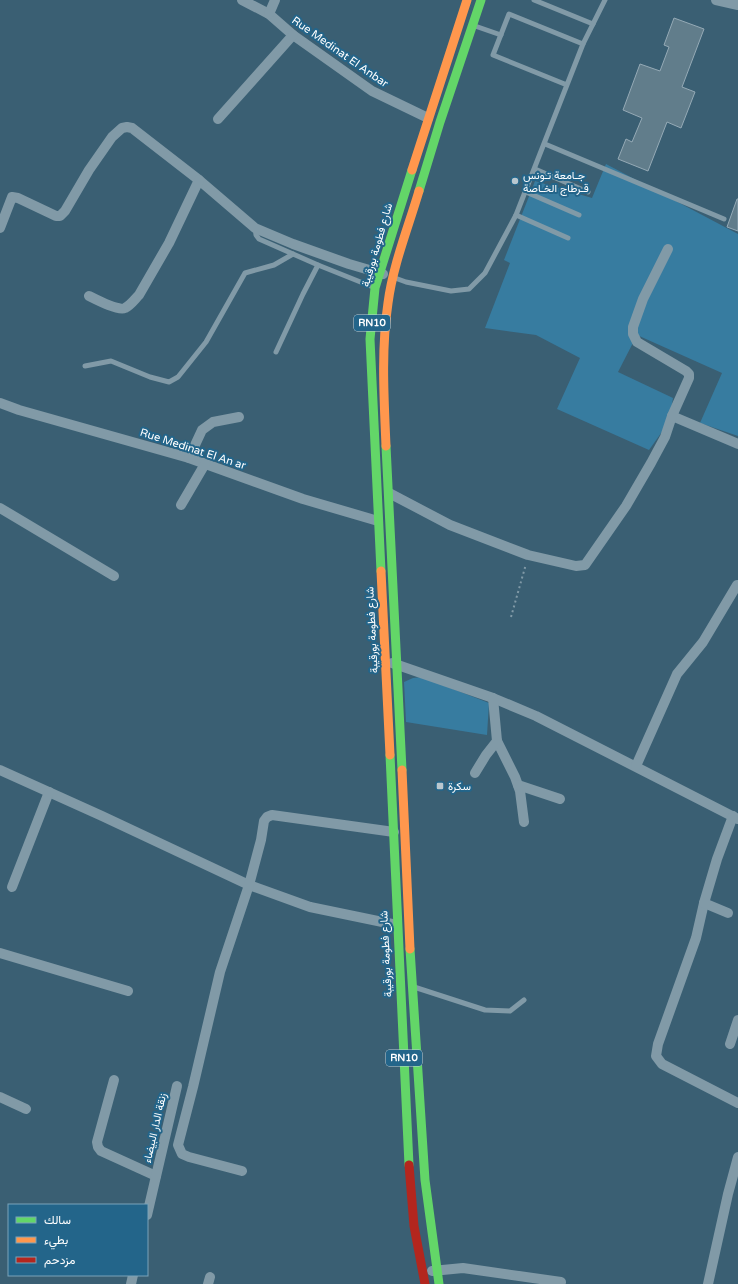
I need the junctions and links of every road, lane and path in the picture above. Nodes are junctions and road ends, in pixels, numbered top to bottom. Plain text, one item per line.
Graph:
1 (242, 0) edge
2 (275, 0) edge
3 (467, 0) edge
4 (481, 0) edge
5 (534, 0) edge
6 (605, 0) edge
7 (716, 0) edge
8 (738, 5) edge
9 (269, 14) junction
10 (593, 24) junction
11 (473, 25) junction
12 (292, 35) junction
13 (501, 35) junction
14 (583, 44) junction
15 (567, 85) junction
16 (428, 118) junction
17 (218, 119) dead end
18 (545, 144) junction
19 (535, 169) junction
20 (199, 180) junction
21 (526, 192) junction
22 (588, 192) dead end
23 (516, 215) junction
24 (579, 215) dead end
25 (724, 219) dead end
26 (0, 228) edge
27 (255, 228) junction
28 (568, 238) dead end
29 (668, 249) dead end
30 (293, 254) junction
31 (318, 265) junction
32 (379, 273) junction
33 (392, 277) junction
34 (375, 288) junction
35 (90, 296) dead end
36 (276, 352) dead end
37 (85, 366) dead end
38 (0, 403) edge
39 (672, 416) junction
40 (238, 417) dead end
41 (738, 444) edge
42 (189, 458) junction
43 (205, 464) junction
44 (389, 493) junction
45 (182, 505) dead end
46 (0, 508) edge
47 (378, 521) junction
48 (528, 555) junction
49 (114, 576) dead end
50 (736, 585) dead end
51 (511, 617) dead end
52 (386, 660) junction
53 (398, 665) junction
54 (493, 698) junction
55 (497, 741) junction
56 (636, 766) junction
57 (0, 770) edge
58 (475, 773) dead end
59 (518, 785) junction
60 (49, 792) junction
61 (560, 799) dead end
62 (735, 818) edge
63 (524, 822) dead end
64 (394, 832) junction
65 (249, 885) junction
66 (12, 888) dead end
67 (704, 903) junction
68 (728, 913) dead end
69 (397, 925) junction
70 (0, 953) edge
71 (412, 987) junction
72 (128, 991) dead end
73 (524, 1000) dead end
74 (738, 1020) edge
75 (730, 1044) dead end
76 (114, 1080) dead end
77 (177, 1086) dead end
78 (0, 1097) edge
79 (738, 1103) edge
80 (26, 1109) dead end
81 (738, 1157) edge
82 (242, 1171) dead end
83 (156, 1176) junction
84 (148, 1211) edge
85 (437, 1271) junction
86 (422, 1273) junction
87 (562, 1282) dead end
88 (424, 1284) edge
89 (439, 1284) edge
90 (708, 1284) edge

1 - 9 street, Rue Medinat El Anbar
2 - 9 street
3 - 16 main road, شارع فطومة بورقيبة / RN10
4 - 11 main road, RN10
5 - 10 lane
6 - 10 lane
7 - 8 street
9 - 12 street, Rue Medinat El Anbar
10 - 14 lane
11 - 13 lane
11 - 33 main road, RN10
12 - 16 street, Rue Medinat El Anbar
12 - 17 street
13 - 14 lane
13 - 15 lane
14 - 15 lane
15 - 18 lane
16 - 32 main road, شارع فطومة بورقيبة / RN10
18 - 19 lane
18 - 25 lane
19 - 21 lane
19 - 22 lane
20 - 26 street
20 - 27 street
20 - 35 street
21 - 23 lane
21 - 24 lane
23 - 28 lane
23 - 33 lane
27 - 30 lane
27 - 32 street
29 - 39 street
30 - 31 lane
30 - 37 lane
31 - 34 lane
31 - 36 lane
32 - 33 street
32 - 34 main road, شارع فطومة بورقيبة / RN10
33 - 44 main road, RN10
34 - 47 main road, شارع فطومة بورقيبة / RN10
38 - 42 street, Rue Medinat El An ar
39 - 41 street
39 - 48 street
40 - 42 street
42 - 43 street, Rue Medinat El An ar
43 - 45 street
43 - 47 street, Rue Medinat El An ar
44 - 48 street
44 - 53 main road, RN10
46 - 49 street
47 - 52 main road, شارع فطومة بورقيبة / RN10
48 - 51 path
50 - 56 street
52 - 53 street
52 - 64 main road, شارع فطومة بورقيبة / RN10
53 - 54 street
53 - 71 main road, RN10
54 - 55 street
54 - 56 street
55 - 58 street
55 - 59 street
56 - 62 street
57 - 60 street
59 - 61 street
59 - 63 street
60 - 65 street
60 - 66 street
62 - 67 street
64 - 65 street
64 - 69 main road, شارع فطومة بورقيبة / RN10
65 - 69 street
65 - 82 street
67 - 68 street
67 - 79 street
69 - 86 main road, شارع فطومة بورقيبة / RN10
70 - 72 street
71 - 73 lane
71 - 85 main road, RN10
74 - 75 street
76 - 83 street, زنقة الدار البيضاء
77 - 83 street, زنقة الدار البيضاء
78 - 80 street
81 - 90 street
83 - 84 street, زنقة الدار البيضاء
85 - 86 street
85 - 87 street
85 - 89 main road, RN10
86 - 88 main road, شارع فطومة بورقيبة / RN10

